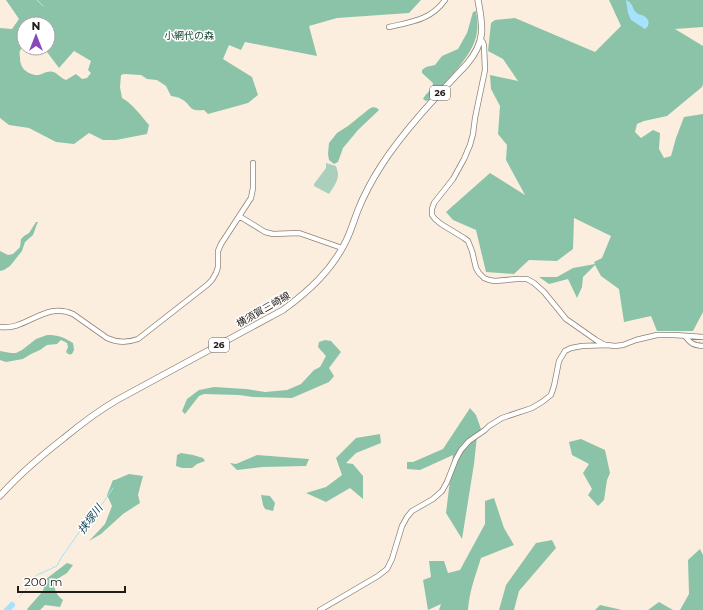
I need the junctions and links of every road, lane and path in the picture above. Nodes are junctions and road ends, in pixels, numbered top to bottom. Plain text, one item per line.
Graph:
1 (445, 0) edge
2 (478, 0) edge
3 (389, 27) dead end
4 (481, 40) junction
5 (253, 163) dead end
6 (239, 216) junction
7 (342, 248) junction
8 (0, 326) edge
9 (685, 336) junction
10 (703, 337) edge
11 (607, 345) junction
12 (703, 346) edge
13 (0, 496) edge
14 (320, 610) edge

1 - 3 street
2 - 4 main road, 横須賀三崎線 / 26
4 - 7 main road, 横須賀三崎線 / 26
4 - 11 street
5 - 6 street
6 - 7 street
6 - 8 street
7 - 13 main road, 横須賀三崎線 / 26
9 - 10 street
9 - 11 street
9 - 12 street
11 - 14 street

